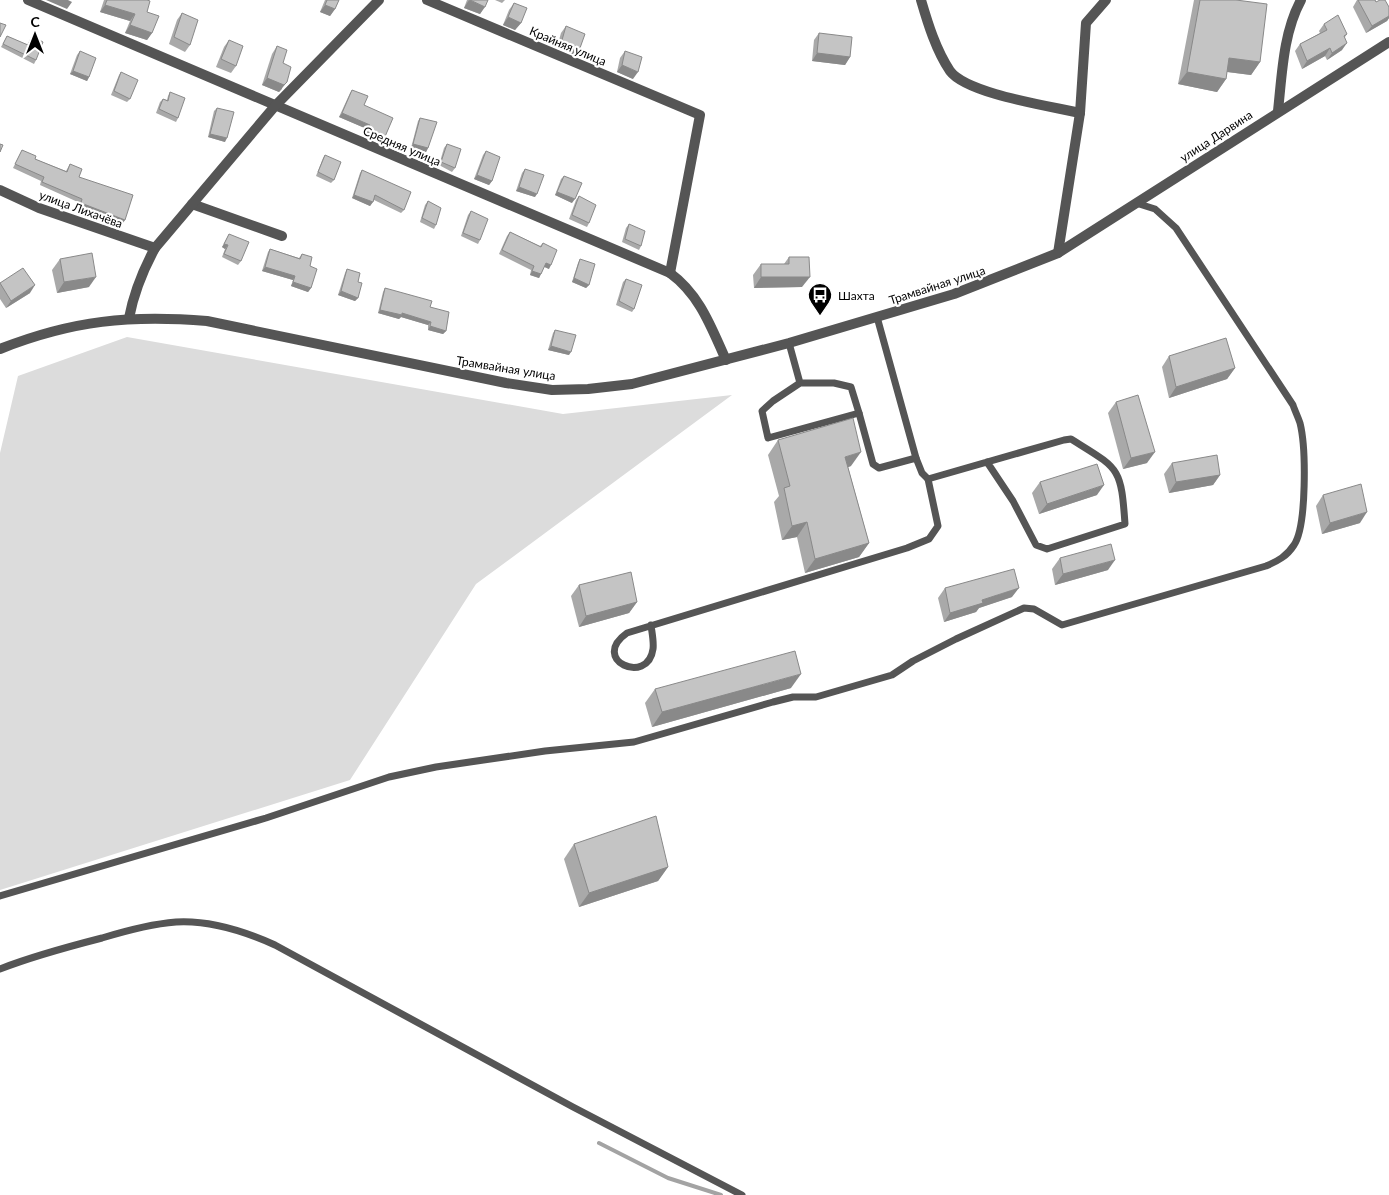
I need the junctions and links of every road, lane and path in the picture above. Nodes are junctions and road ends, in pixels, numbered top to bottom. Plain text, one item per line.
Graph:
1 (28, 0) edge
2 (379, 0) edge
3 (427, 0) edge
4 (921, 0) edge
5 (1106, 0) edge
6 (1301, 0) edge
7 (1389, 42) edge
8 (275, 106) junction
9 (1278, 111) junction
10 (1080, 113) junction
11 (2, 194) edge
12 (1136, 203) junction
13 (192, 204) junction
14 (282, 236) dead end
15 (155, 248) junction
16 (1058, 253) junction
17 (670, 273) junction
18 (877, 317) junction
19 (129, 318) junction
20 (789, 343) junction
21 (0, 349) edge
22 (726, 360) junction
23 (800, 383) junction
24 (859, 413) junction
25 (916, 458) junction
26 (987, 462) junction
27 (928, 479) junction
28 (651, 625) junction
29 (0, 896) edge
30 (0, 969) edge
31 (742, 1195) edge

1 - 8 street, Средняя улица
2 - 8 street
3 - 17 street, Крайняя улица
4 - 10 street
5 - 10 street
6 - 9 street
7 - 9 street, улица Дарвина
8 - 13 street
8 - 17 street, Средняя улица
9 - 12 street, улица Дарвина
10 - 16 street
11 - 15 street, улица Лихачёва
12 - 16 street, улица Дарвина
12 - 29 lane
13 - 14 street
13 - 15 street
15 - 19 street
16 - 18 street, Трамвайная улица
17 - 22 street, Средняя улица
18 - 20 street, Трамвайная улица
18 - 25 lane
19 - 21 street, Трамвайная улица
19 - 22 street, Трамвайная улица
20 - 22 street, Трамвайная улица
20 - 23 lane
23 - 24 lane
23 - 24 lane
24 - 25 lane
25 - 27 lane
26 - 26 lane
26 - 27 lane
27 - 28 lane
28 - 28 lane
30 - 31 lane

